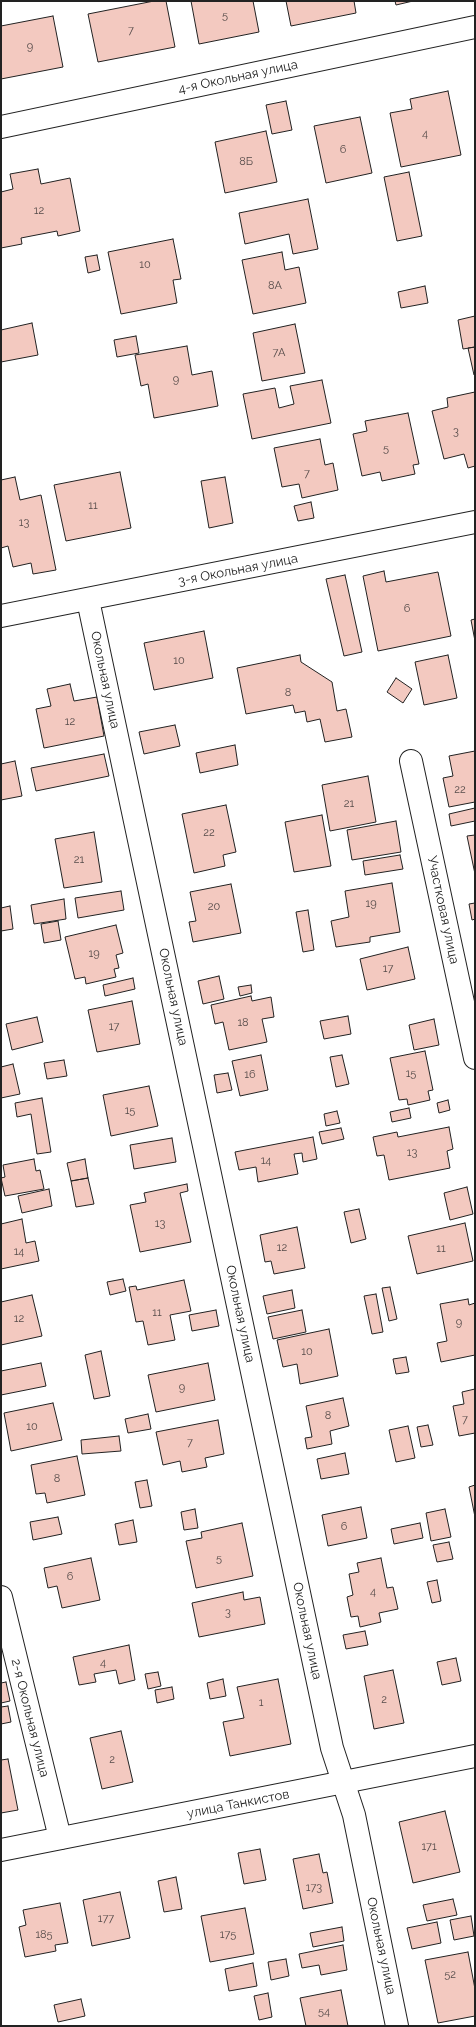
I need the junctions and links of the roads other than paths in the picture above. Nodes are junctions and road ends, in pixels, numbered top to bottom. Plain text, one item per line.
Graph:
1 (475, 28) edge
2 (1, 127) edge
3 (475, 522) edge
4 (88, 600) junction
5 (1, 616) edge
6 (411, 761) dead end
7 (475, 1058) edge
8 (1, 1597) edge
9 (475, 1756) edge
10 (344, 1783) junction
11 (60, 1838) junction
12 (1, 1850) edge
13 (397, 2026) edge

1 - 2 street, 4-я Окольная улица
3 - 4 street, 3-я Окольная улица
4 - 5 street, 3-я Окольная улица
4 - 10 street, Окольная улица
6 - 7 street, Участковая улица
8 - 11 street, 2-я Окольная улица
9 - 10 street, улица Танкистов
10 - 11 street, улица Танкистов
10 - 13 street, Окольная улица
11 - 12 street, улица Танкистов

